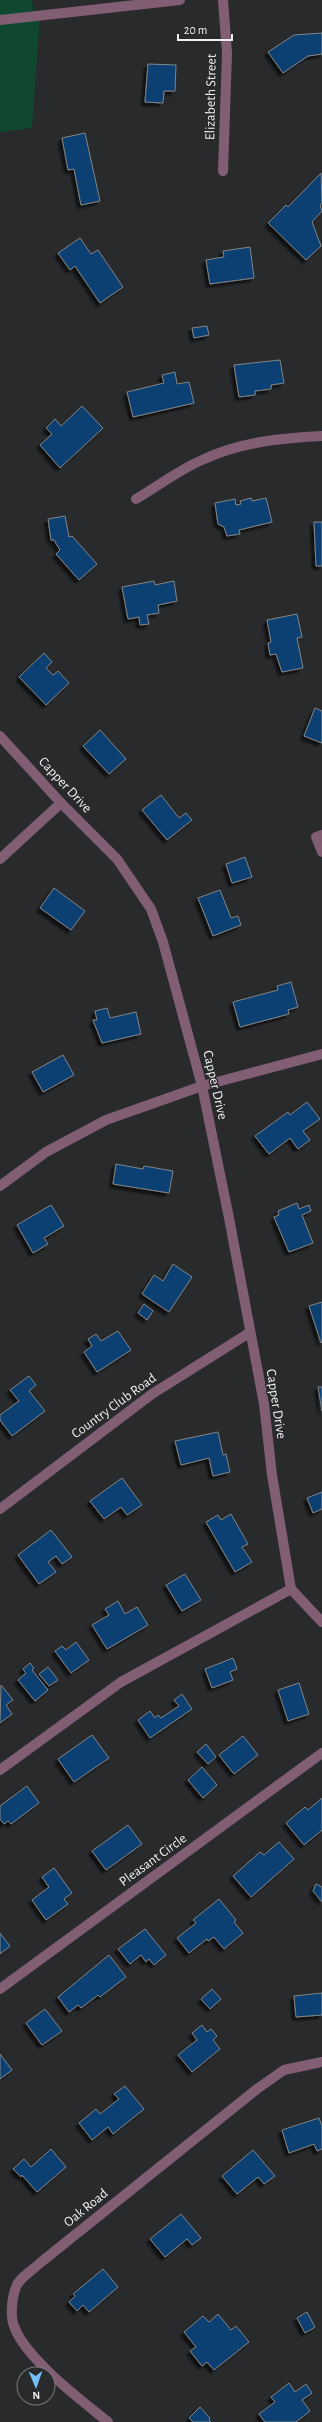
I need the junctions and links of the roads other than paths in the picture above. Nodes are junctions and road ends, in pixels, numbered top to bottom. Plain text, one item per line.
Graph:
1 (180, 0) edge
2 (223, 0) edge
3 (0, 20) edge
4 (224, 171) dead end
5 (322, 436) edge
6 (136, 499) dead end
7 (0, 736) edge
8 (61, 803) junction
9 (322, 835) edge
10 (322, 852) edge
11 (0, 859) edge
12 (322, 1054) edge
13 (202, 1086) junction
14 (0, 1186) edge
15 (249, 1333) junction
16 (0, 1509) edge
17 (292, 1588) junction
18 (322, 1622) edge
19 (322, 1754) edge
20 (0, 1770) edge
21 (0, 1989) edge
22 (322, 2062) edge
23 (108, 2422) edge

1 - 3 street
2 - 4 street, Elizabeth Street
5 - 6 street
7 - 8 street, Capper Drive
8 - 11 street
8 - 13 street, Capper Drive
9 - 10 street
12 - 13 street
13 - 14 street
13 - 15 street, Capper Drive
15 - 16 street, Country Club Road
15 - 17 street, Capper Drive
17 - 18 street
17 - 20 street
19 - 21 street, Pleasant Circle
22 - 23 street, Oak Road

